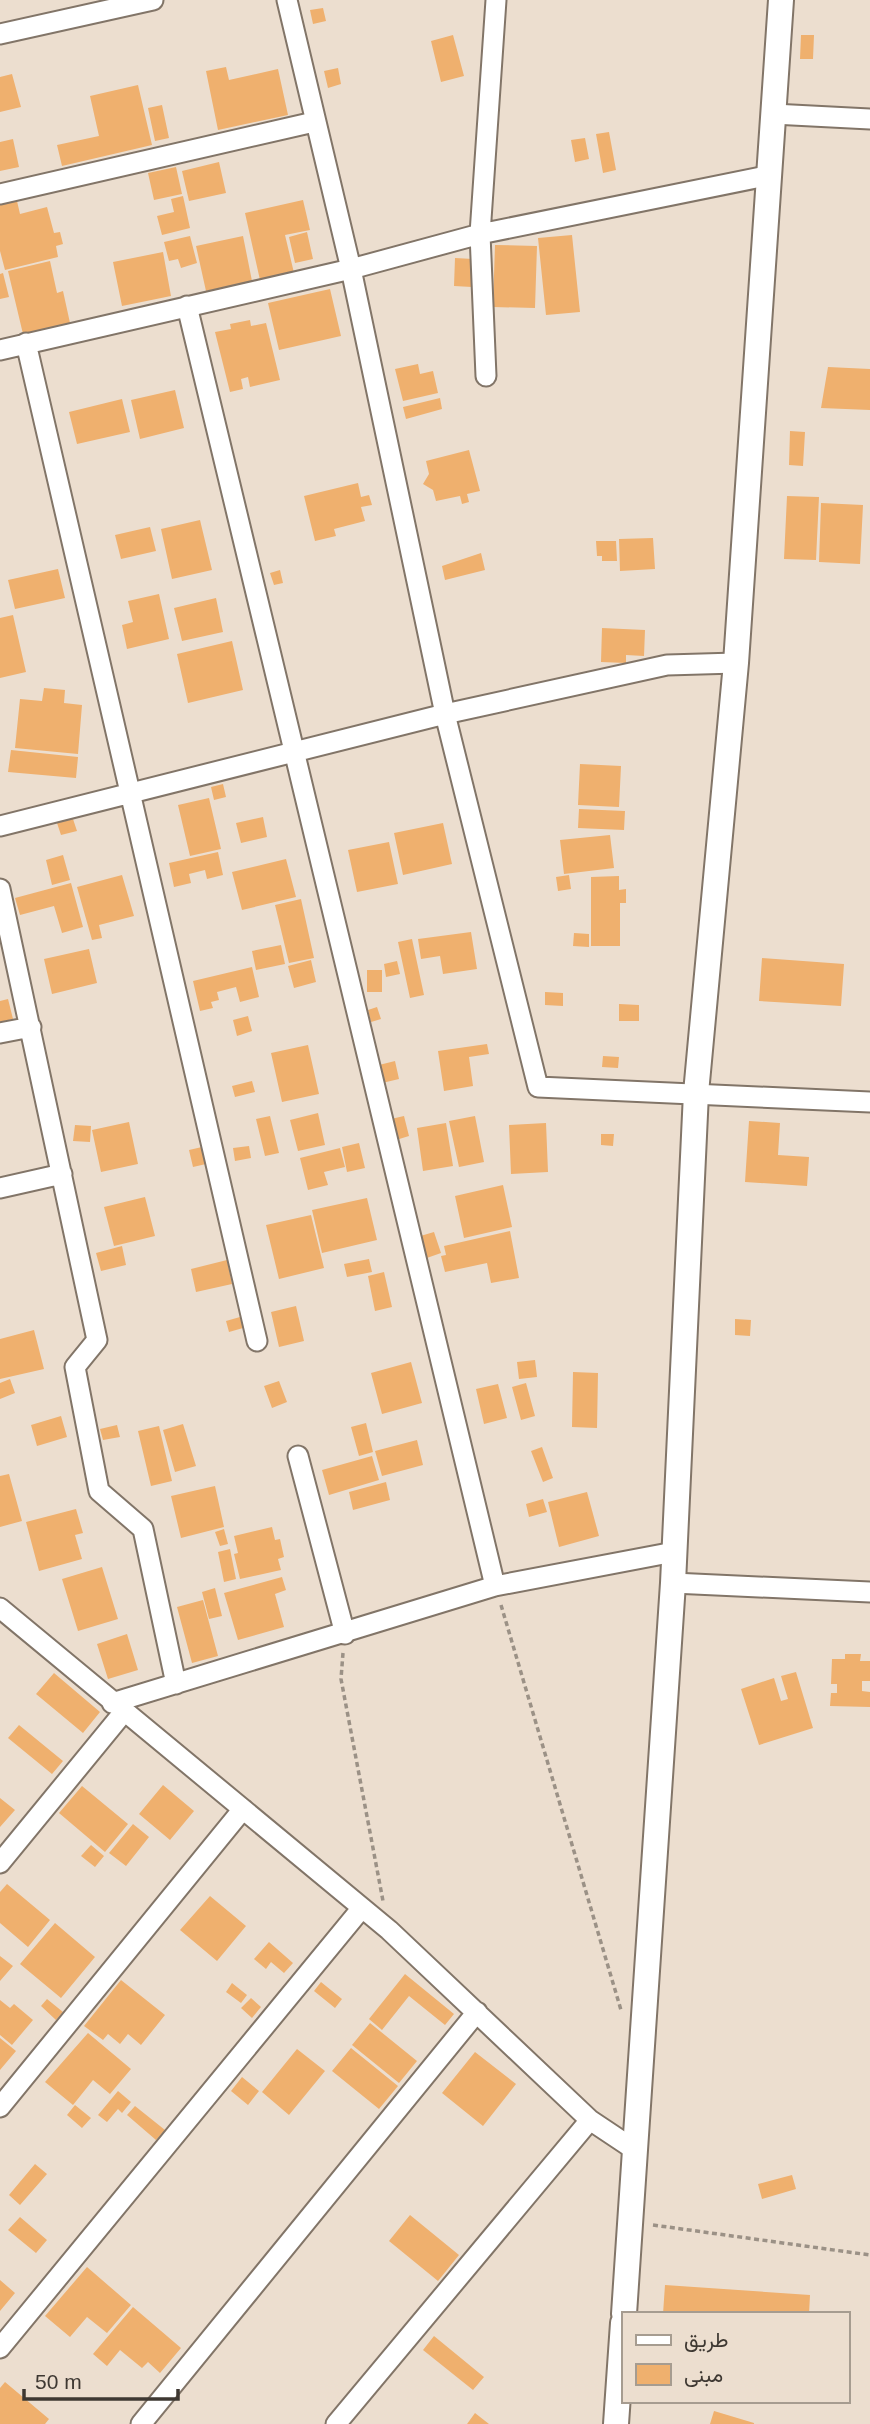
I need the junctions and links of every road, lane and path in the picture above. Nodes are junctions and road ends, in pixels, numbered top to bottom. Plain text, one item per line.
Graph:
1 (153, 0) edge
2 (287, 0) edge
3 (496, 0) edge
4 (780, 0) edge
5 (0, 34) edge
6 (773, 114) junction
7 (870, 119) edge
8 (314, 122) junction
9 (771, 175) junction
10 (0, 194) edge
11 (480, 234) junction
12 (351, 269) junction
13 (187, 306) junction
14 (26, 343) junction
15 (0, 349) edge
16 (486, 376) dead end
17 (736, 663) junction
18 (444, 715) junction
19 (292, 751) junction
20 (130, 792) junction
21 (0, 826) edge
22 (0, 889) edge
23 (31, 1027) junction
24 (0, 1033) edge
25 (696, 1093) junction
26 (870, 1102) edge
27 (62, 1174) junction
28 (0, 1188) edge
29 (257, 1341) dead end
30 (298, 1456) dead end
31 (674, 1552) junction
32 (673, 1583) junction
33 (495, 1586) junction
34 (870, 1592) edge
35 (2, 1614) edge
36 (345, 1634) junction
37 (176, 1684) junction
38 (118, 1708) junction
39 (243, 1809) junction
40 (0, 1863) edge
41 (361, 1909) junction
42 (389, 1930) junction
43 (477, 2012) junction
44 (624, 2022) dead end
45 (0, 2107) edge
46 (590, 2120) junction
47 (635, 2150) junction
48 (630, 2222) junction
49 (870, 2255) edge
50 (624, 2312) edge
51 (622, 2340) edge
52 (0, 2348) edge
53 (141, 2424) edge
54 (336, 2424) edge
55 (617, 2424) edge

1 - 5 street
2 - 8 street
3 - 11 street
4 - 6 street
6 - 7 street
6 - 9 street
8 - 10 street
8 - 12 street
9 - 11 street
9 - 17 street
11 - 12 street
11 - 16 street
12 - 13 street
12 - 18 street
13 - 14 street
13 - 19 street
14 - 15 street
14 - 20 street
17 - 18 street
17 - 25 street
18 - 19 street
18 - 25 street
19 - 20 street
19 - 33 street
20 - 21 street
20 - 29 street
22 - 23 street
23 - 24 street
23 - 27 street
25 - 26 street
25 - 31 street
27 - 28 street
27 - 37 street
30 - 36 street
31 - 32 street
31 - 33 street
32 - 34 street
32 - 47 street
33 - 36 street
33 - 44 path
35 - 38 street
36 - 37 street
36 - 42 path
37 - 38 street
38 - 39 street
38 - 40 street
39 - 41 street
39 - 45 street
41 - 42 street
41 - 52 street
42 - 43 street
43 - 46 street
43 - 53 street
46 - 47 street
46 - 54 street
47 - 48 street
48 - 49 path
48 - 50 street
51 - 55 street

